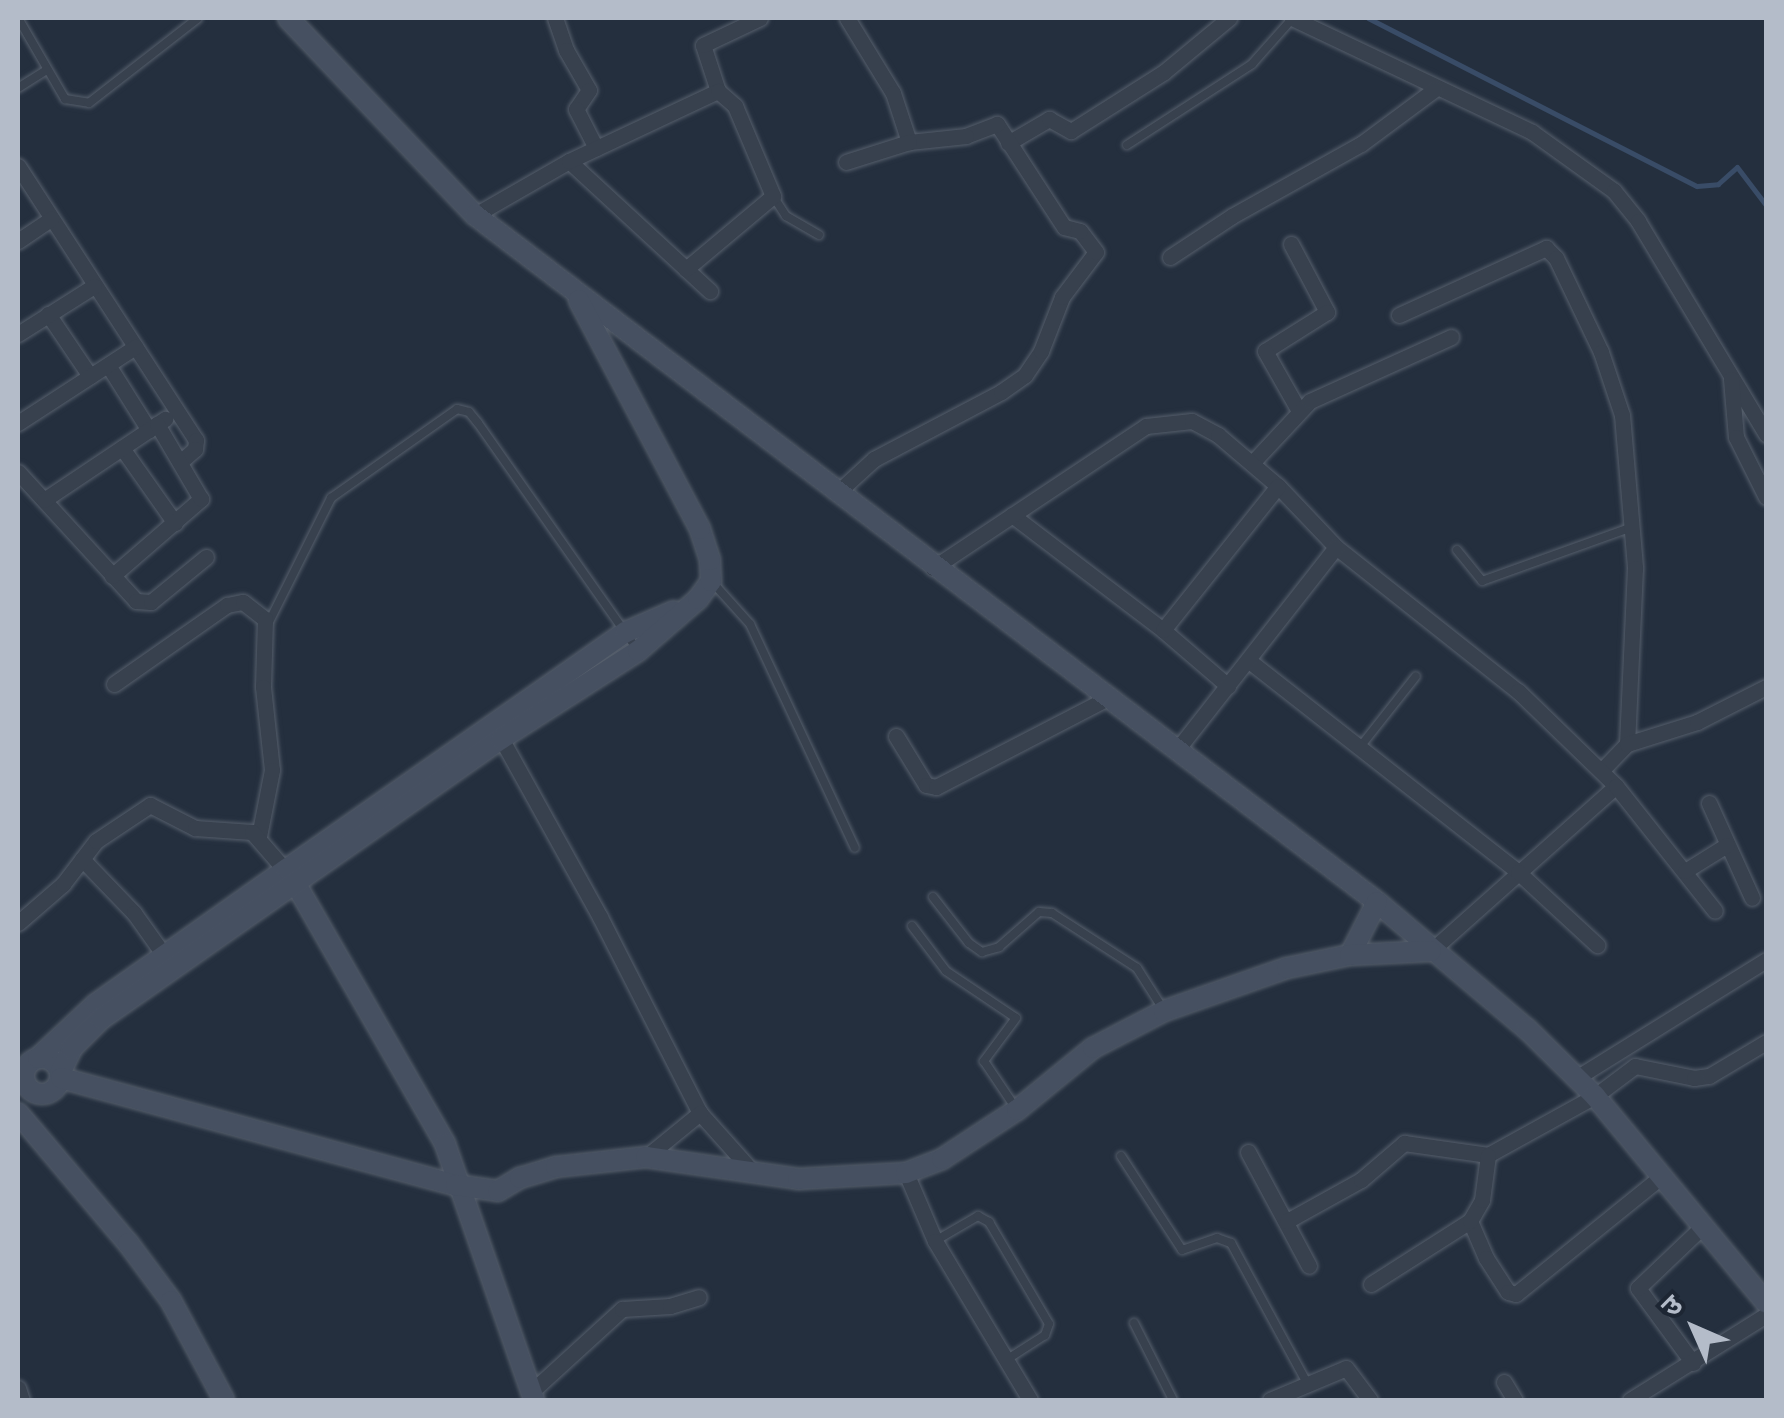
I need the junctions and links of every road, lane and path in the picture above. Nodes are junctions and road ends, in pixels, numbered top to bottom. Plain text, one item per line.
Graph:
1 (18, 18) edge
2 (198, 18) edge
3 (555, 18) edge
4 (760, 18) edge
5 (847, 18) edge
6 (1229, 18) edge
7 (1293, 18) edge
8 (294, 19) edge
9 (47, 70) junction
10 (18, 88) edge
11 (1435, 89) junction
12 (718, 91) junction
13 (909, 142) junction
14 (1008, 143) junction
15 (1127, 145) dead end
16 (596, 148) junction
17 (569, 161) junction
18 (846, 162) dead end
19 (18, 166) edge
20 (773, 196) junction
21 (476, 215) junction
22 (51, 219) junction
23 (819, 235) dead end
24 (18, 241) edge
25 (1291, 244) dead end
26 (1170, 257) dead end
27 (686, 269) junction
28 (94, 286) junction
29 (710, 291) dead end
30 (575, 292) junction
31 (48, 314) junction
32 (1399, 315) dead end
33 (18, 334) edge
34 (1451, 337) dead end
35 (135, 347) junction
36 (108, 365) junction
37 (1731, 375) junction
38 (90, 376) junction
39 (1298, 409) junction
40 (176, 410) junction
41 (18, 423) edge
42 (153, 427) junction
43 (1766, 434) edge
44 (122, 448) junction
45 (181, 461) junction
46 (1252, 462) junction
47 (18, 472) edge
48 (1278, 486) junction
49 (838, 492) junction
50 (1766, 496) edge
51 (44, 500) junction
52 (1012, 515) junction
53 (176, 524) junction
54 (1634, 526) junction
55 (1336, 547) junction
56 (1457, 550) dead end
57 (206, 557) dead end
58 (933, 568) junction
59 (112, 576) junction
60 (710, 580) junction
61 (698, 600) junction
62 (268, 624) junction
63 (1163, 630) junction
64 (626, 632) junction
65 (638, 651) junction
66 (1248, 660) junction
67 (1416, 676) dead end
68 (114, 684) dead end
69 (1228, 686) junction
70 (1766, 687) edge
71 (1106, 699) junction
72 (497, 732) junction
73 (896, 736) dead end
74 (1627, 744) junction
75 (1360, 747) junction
76 (1176, 751) junction
77 (1601, 771) junction
78 (1616, 786) junction
79 (1709, 804) dead end
80 (259, 836) junction
81 (1727, 845) junction
82 (855, 848) dead end
83 (82, 859) junction
84 (1685, 871) junction
85 (1518, 872) junction
86 (289, 874) junction
87 (933, 897) dead end
88 (1752, 898) dead end
89 (1377, 902) junction
90 (1715, 911) dead end
91 (18, 923) edge
92 (912, 926) dead end
93 (1597, 945) dead end
94 (1431, 951) junction
95 (1350, 954) junction
96 (164, 955) junction
97 (1766, 960) edge
98 (1164, 1011) junction
99 (1766, 1042) edge
100 (28, 1073) edge
101 (61, 1075) junction
102 (1578, 1077) junction
103 (1595, 1096) junction
104 (1017, 1110) junction
105 (700, 1113) junction
106 (21, 1124) edge
107 (1248, 1152) dead end
108 (1488, 1154) junction
109 (1120, 1156) dead end
110 (646, 1158) junction
111 (750, 1169) junction
112 (906, 1173) junction
113 (1662, 1175) junction
114 (456, 1185) junction
115 (498, 1191) junction
116 (1287, 1221) junction
117 (1470, 1221) junction
118 (1703, 1226) junction
119 (472, 1231) junction
120 (935, 1240) junction
121 (1309, 1266) dead end
122 (1370, 1284) dead end
123 (699, 1297) dead end
124 (1766, 1303) edge
125 (1766, 1315) edge
126 (1134, 1323) dead end
127 (1006, 1360) junction
128 (1693, 1363) junction
129 (1504, 1382) dead end
130 (1307, 1384) junction
131 (18, 1388) edge
132 (532, 1397) edge
133 (22, 1400) edge
134 (224, 1400) edge
135 (1030, 1400) edge
136 (1173, 1400) edge
137 (1270, 1400) edge
138 (1370, 1400) edge
139 (1515, 1400) edge
140 (1630, 1400) edge

1 - 9 lane
2 - 9 lane
3 - 16 street
4 - 12 street
5 - 13 street
6 - 14 street
7 - 11 street
7 - 15 lane
8 - 21 street
9 - 10 lane
11 - 26 street
11 - 37 street
12 - 16 street
12 - 20 street
13 - 14 street
13 - 18 street
14 - 49 street
16 - 17 street
17 - 21 street
17 - 27 street
19 - 22 street
20 - 23 lane
20 - 27 street
21 - 30 street
22 - 24 street
22 - 28 street
25 - 39 street
27 - 29 street
28 - 31 street
28 - 35 street
30 - 49 street
30 - 60 street
31 - 33 street
31 - 38 street
32 - 54 street
34 - 39 street
35 - 36 street
35 - 40 street
36 - 38 street
36 - 42 street
37 - 43 street
37 - 50 street
38 - 41 street
39 - 46 street
40 - 42 street
40 - 45 street
42 - 44 street
42 - 45 street
44 - 51 street
44 - 53 street
45 - 53 street
46 - 48 street
46 - 52 street
47 - 51 street
48 - 55 street
48 - 63 street
49 - 58 street
51 - 59 street
52 - 58 street
52 - 63 street
53 - 59 street
54 - 56 lane
54 - 74 street
55 - 66 street
55 - 77 street
57 - 59 street
58 - 71 street
60 - 61 street
60 - 82 lane
61 - 64 street
61 - 65 street
62 - 64 lane
62 - 68 street
62 - 80 street
63 - 69 street
64 - 65 lane
64 - 72 street
65 - 72 street
66 - 69 street
66 - 75 street
67 - 75 lane
69 - 76 street
70 - 74 street
71 - 73 street
71 - 76 street
72 - 86 street
72 - 105 street
74 - 77 street
75 - 85 street
76 - 89 street
77 - 78 street
78 - 84 street
78 - 85 street
79 - 81 street
80 - 83 street
80 - 86 street
81 - 84 street
81 - 88 street
83 - 91 street
83 - 96 street
84 - 90 street
85 - 93 street
85 - 94 street
86 - 96 street
86 - 101 street
86 - 114 street
87 - 98 lane
89 - 94 street
89 - 95 street
92 - 104 lane
94 - 95 street
94 - 102 street
95 - 98 street
96 - 100 street
97 - 102 street
98 - 104 street
99 - 103 street
100 - 101 street
100 - 101 street
100 - 106 street
101 - 114 street
102 - 103 street
103 - 108 street
103 - 113 street
104 - 112 street
105 - 110 street
105 - 111 street
106 - 134 street
107 - 116 street
108 - 116 street
108 - 117 street
109 - 130 lane
110 - 111 street
110 - 115 street
111 - 112 street
112 - 120 street
113 - 117 street
113 - 118 street
114 - 115 street
114 - 119 street
115 - 119 street
116 - 121 street
117 - 122 street
118 - 124 street
118 - 128 street
119 - 132 street
120 - 127 street
120 - 127 lane
123 - 132 street
125 - 128 street
126 - 136 lane
127 - 135 street
128 - 140 street
129 - 139 street
130 - 137 street
130 - 138 street
131 - 133 street

